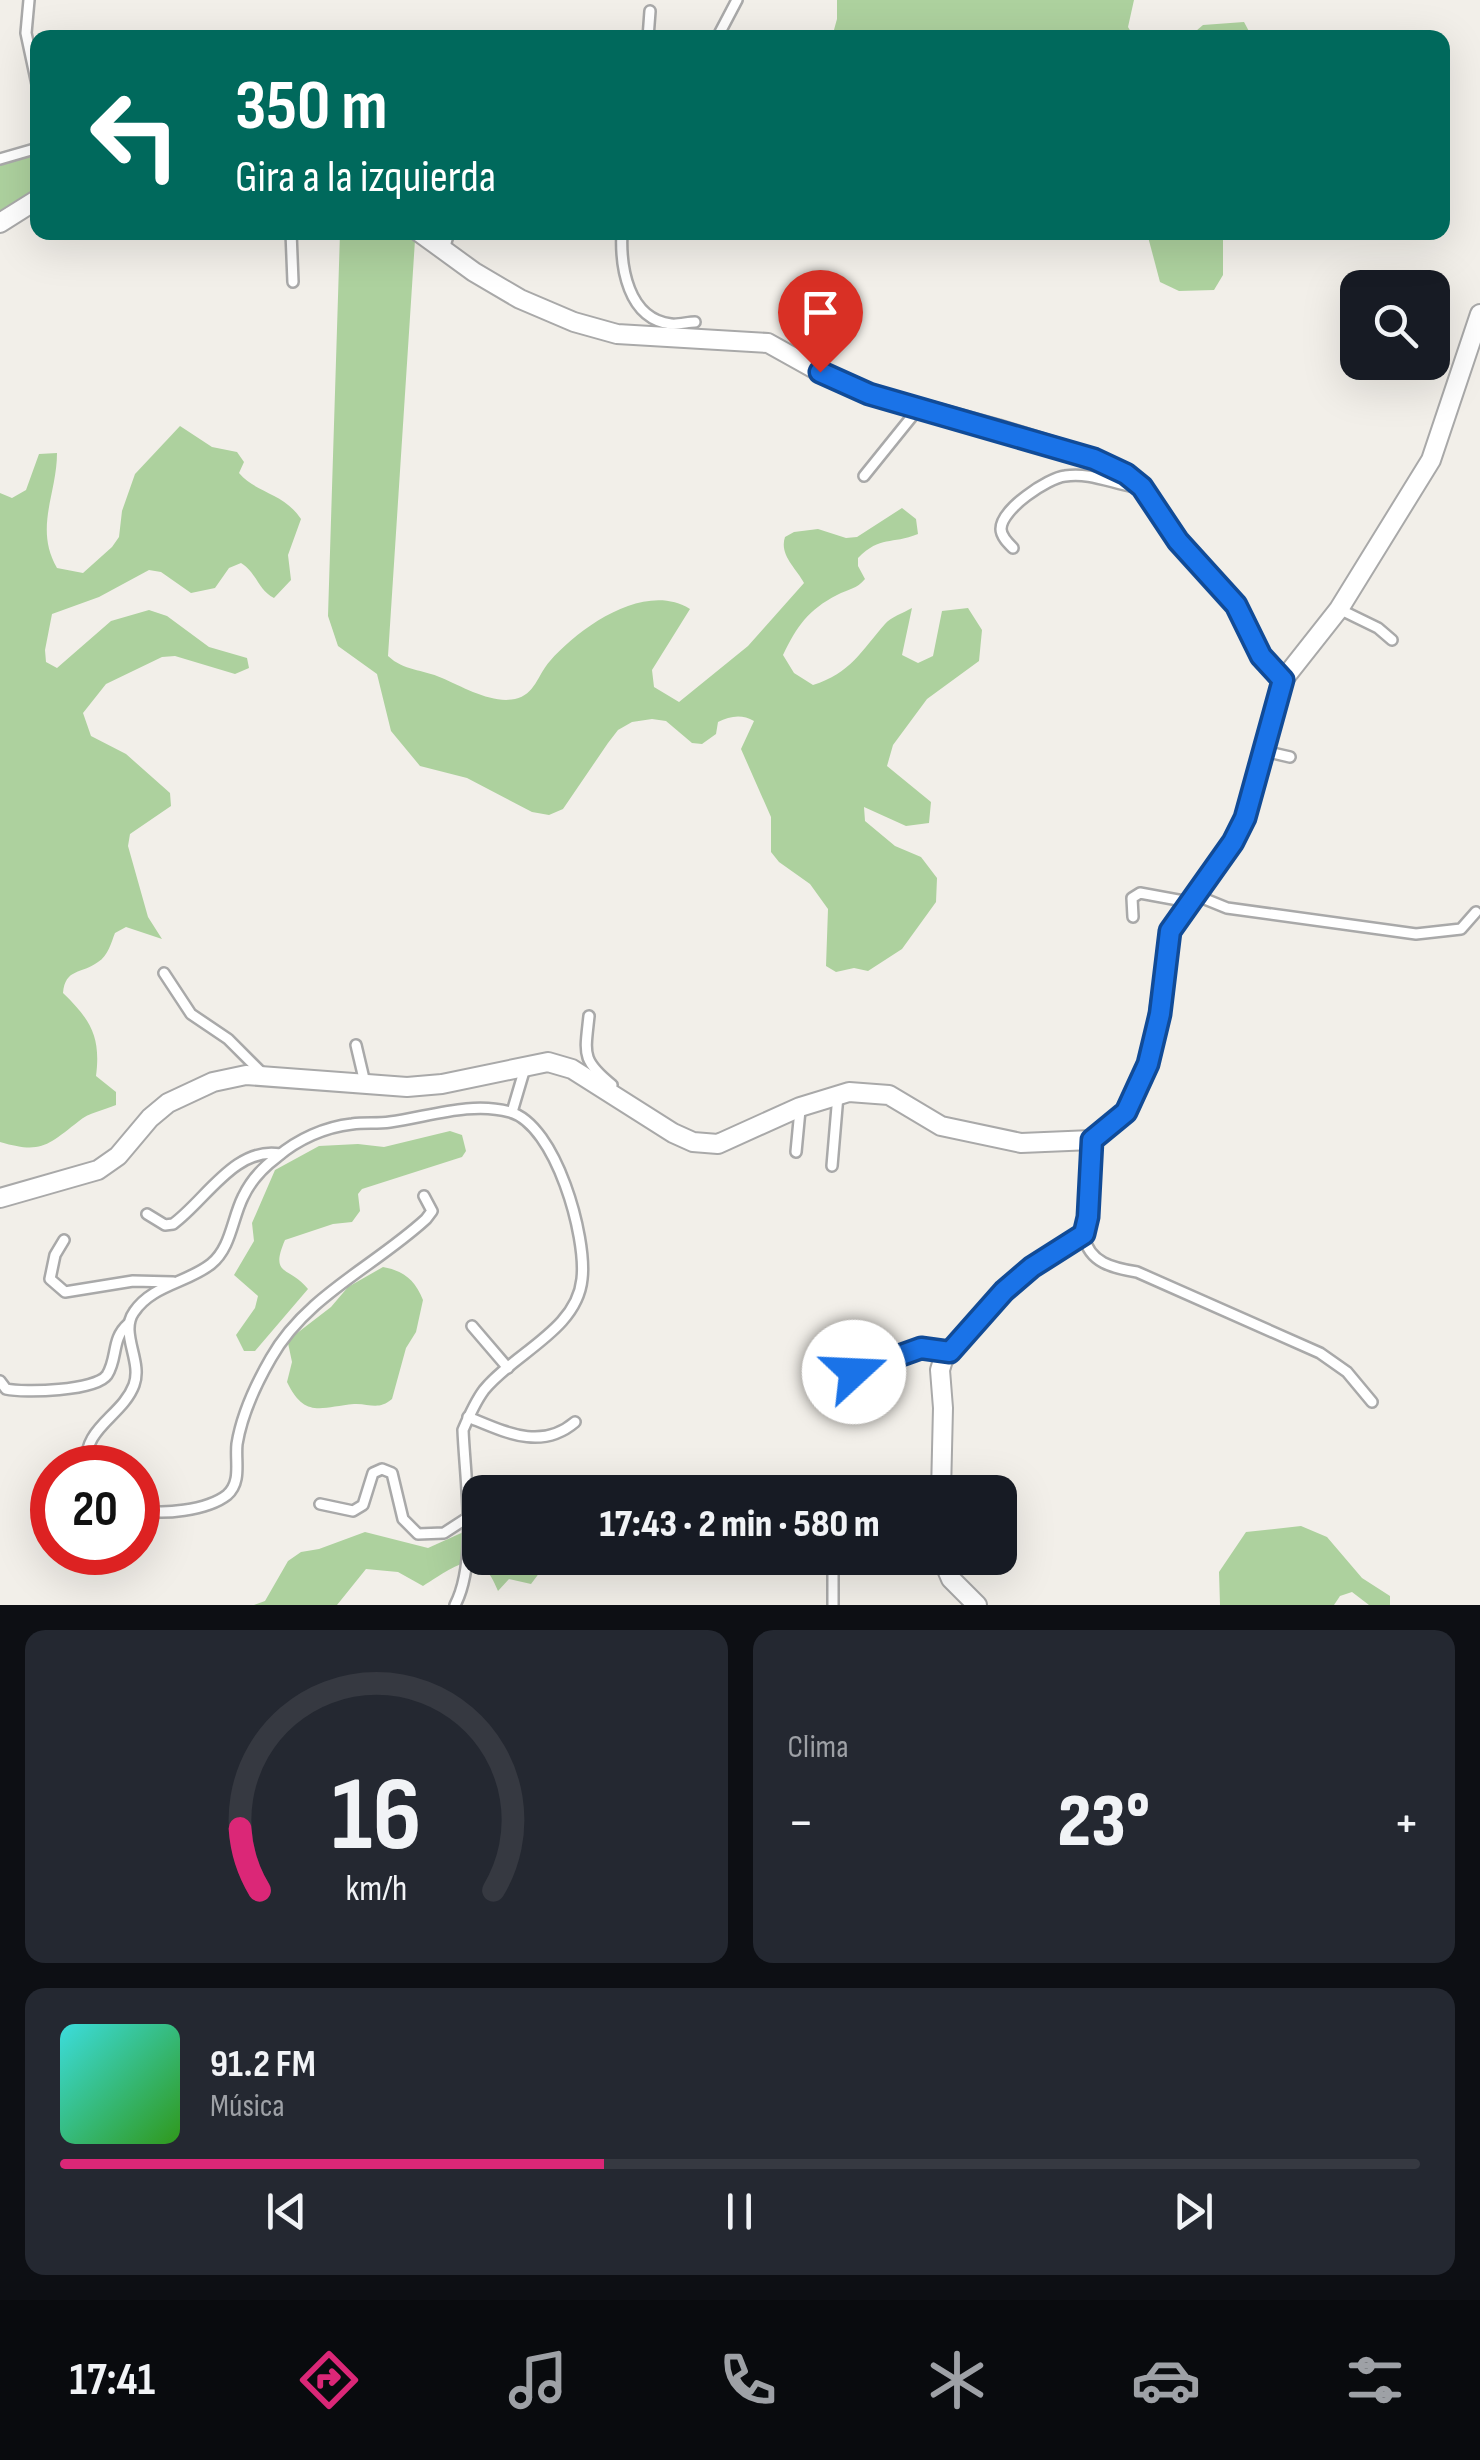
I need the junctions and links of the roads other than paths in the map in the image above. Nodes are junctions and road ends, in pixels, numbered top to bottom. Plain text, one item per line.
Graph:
1 (29, 0) edge
2 (738, 0) edge
3 (650, 11) dead end
4 (649, 30) edge
5 (722, 30) edge
6 (30, 51) edge
7 (30, 150) edge
8 (0, 159) edge
9 (30, 204) edge
10 (0, 223) edge
11 (291, 240) edge
12 (622, 240) edge
13 (446, 241) edge
14 (294, 282) dead end
15 (1480, 314) edge
16 (696, 322) dead end
17 (918, 409) junction
18 (864, 476) dead end
19 (1142, 487) junction
20 (1013, 548) dead end
21 (1338, 609) junction
22 (1392, 640) dead end
23 (1283, 680) junction
24 (1264, 750) junction
25 (1290, 757) dead end
26 (1192, 898) junction
27 (1476, 912) dead end
28 (1132, 917) dead end
29 (164, 974) dead end
30 (589, 1016) dead end
31 (356, 1045) dead end
32 (526, 1066) junction
33 (265, 1076) junction
34 (365, 1086) junction
35 (840, 1093) junction
36 (800, 1107) junction
37 (512, 1112) junction
38 (648, 1118) junction
39 (1092, 1140) junction
40 (796, 1152) dead end
41 (280, 1154) junction
42 (832, 1166) dead end
43 (424, 1196) dead end
44 (0, 1198) edge
45 (147, 1214) dead end
46 (1084, 1234) junction
47 (64, 1240) dead end
48 (175, 1282) junction
49 (128, 1324) junction
50 (472, 1326) dead end
51 (950, 1352) junction
52 (508, 1368) junction
53 (854, 1372) dead end
54 (0, 1382) edge
55 (1372, 1402) dead end
56 (468, 1417) junction
57 (576, 1422) dead end
58 (88, 1445) edge
59 (466, 1475) edge
60 (941, 1475) edge
61 (320, 1504) dead end
62 (160, 1511) edge
63 (462, 1521) edge
64 (465, 1575) edge
65 (833, 1575) edge
66 (949, 1575) edge
67 (456, 1605) edge
68 (832, 1605) edge
69 (977, 1605) edge

1 - 6 lane
2 - 5 lane
3 - 4 lane
7 - 8 lane
9 - 10 street
11 - 14 lane
12 - 16 lane
13 - 17 street
15 - 21 street
17 - 18 lane
17 - 19 street
19 - 20 lane
19 - 23 street
21 - 22 lane
21 - 23 street
23 - 24 street
24 - 25 lane
24 - 26 street
26 - 27 lane
26 - 28 lane
26 - 39 street
29 - 33 lane
30 - 38 lane
31 - 34 lane
32 - 34 street
32 - 37 lane
32 - 38 street
33 - 34 street
33 - 44 street
35 - 36 street
35 - 39 street
35 - 42 lane
36 - 38 street
36 - 40 lane
37 - 41 lane
37 - 52 lane
39 - 46 street
41 - 45 lane
41 - 48 lane
43 - 62 lane
46 - 51 street
46 - 55 lane
47 - 48 lane
48 - 49 lane
49 - 54 lane
49 - 58 lane
50 - 52 lane
51 - 53 lane
51 - 60 street
52 - 56 lane
56 - 57 lane
56 - 59 lane
61 - 63 lane
64 - 67 lane
65 - 68 lane
66 - 69 street

